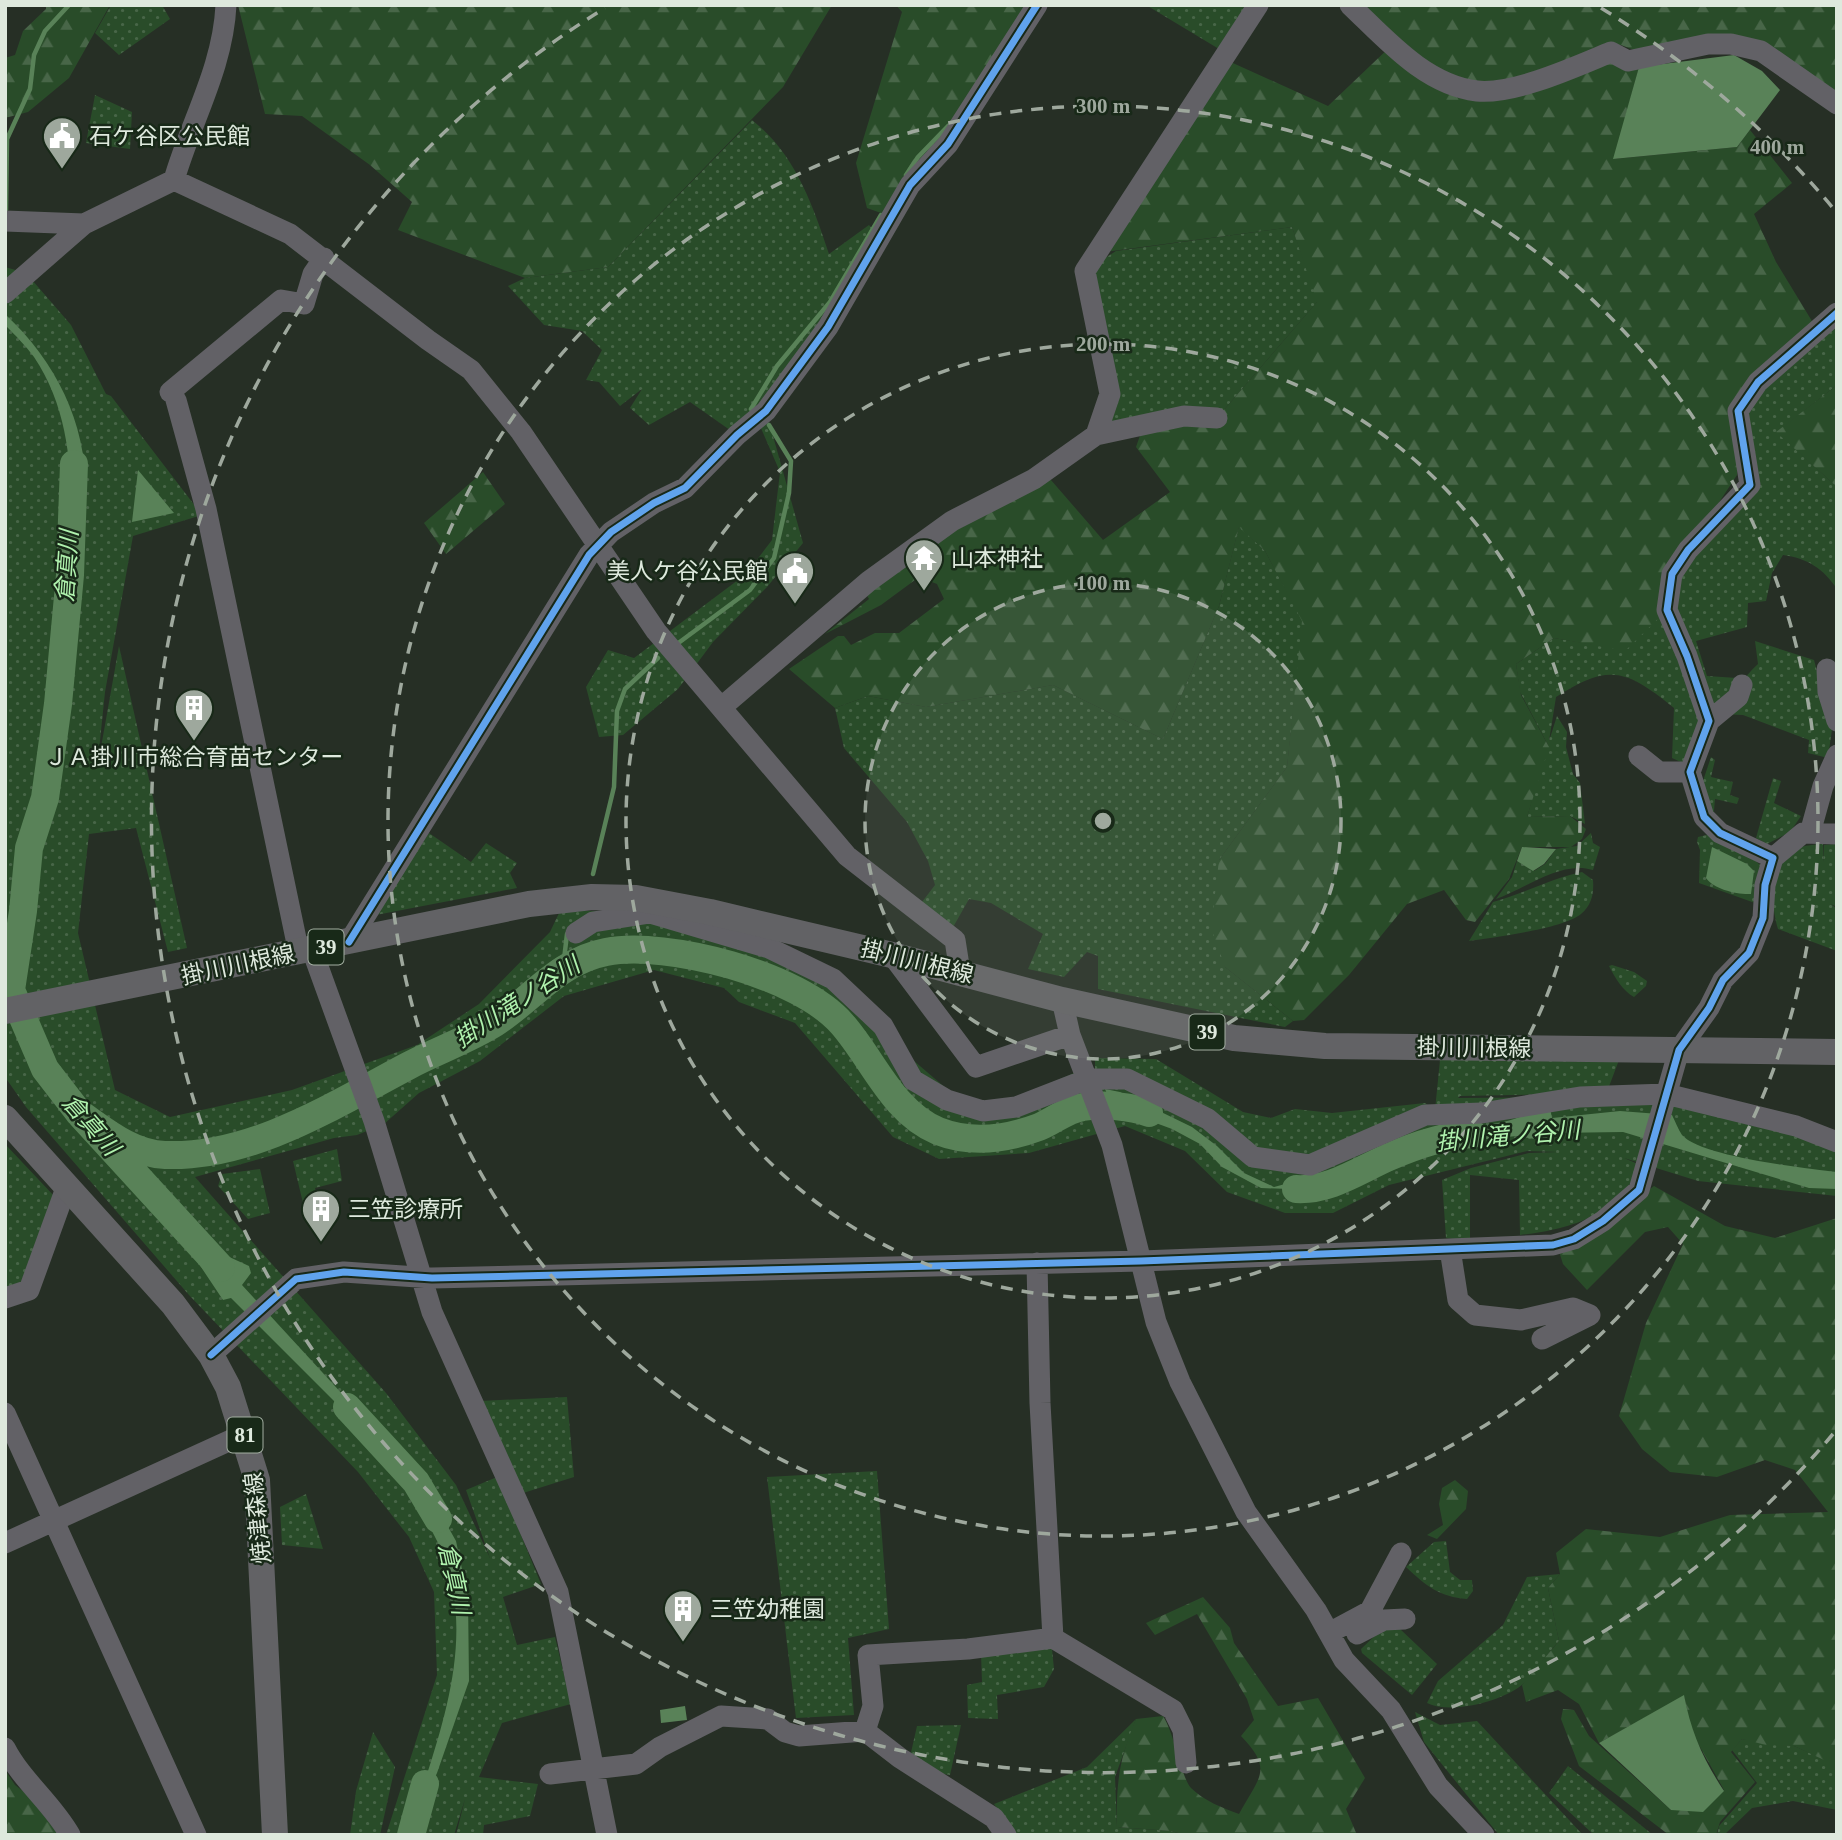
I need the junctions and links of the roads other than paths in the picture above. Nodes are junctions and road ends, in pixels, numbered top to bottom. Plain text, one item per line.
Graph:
1 (226, 5) edge
2 (1037, 5) edge
3 (1258, 5) edge
4 (1350, 5) edge
5 (1837, 104) edge
6 (174, 180) junction
7 (5, 220) edge
8 (84, 224) junction
9 (324, 258) junction
10 (5, 293) edge
11 (1837, 313) edge
12 (1217, 418) dead end
13 (1096, 435) junction
14 (599, 545) junction
15 (1827, 668) dead end
16 (1742, 685) dead end
17 (723, 706) junction
18 (1837, 721) edge
19 (1709, 722) junction
20 (1837, 755) edge
21 (1639, 756) dead end
22 (1690, 772) junction
23 (1837, 822) edge
24 (1811, 829) junction
25 (1837, 834) edge
26 (1773, 858) junction
27 (576, 933) dead end
28 (349, 942) junction
29 (306, 951) junction
30 (892, 955) junction
31 (960, 972) junction
32 (1062, 1000) junction
33 (5, 1011) edge
34 (1070, 1035) junction
35 (1679, 1050) junction
36 (1837, 1052) edge
37 (1090, 1084) junction
38 (1666, 1094) junction
39 (5, 1118) edge
40 (1837, 1142) edge
41 (66, 1188) junction
42 (1450, 1249) junction
43 (1141, 1261) junction
44 (1037, 1263) junction
45 (421, 1278) junction
46 (5, 1298) edge
47 (1542, 1339) dead end
48 (220, 1346) junction
49 (5, 1413) edge
50 (244, 1434) junction
51 (54, 1521) junction
52 (5, 1543) edge
53 (1401, 1552) dead end
54 (1405, 1619) dead end
55 (1053, 1639) junction
56 (1333, 1639) junction
57 (865, 1731) junction
58 (5, 1748) edge
59 (1186, 1763) dead end
60 (594, 1771) junction
61 (550, 1774) dead end
62 (270, 1833) edge
63 (70, 1835) edge
64 (196, 1835) edge
65 (607, 1835) edge
66 (1006, 1835) edge
67 (1484, 1835) edge

1 - 6 street
2 - 14 street
3 - 13 street
4 - 5 street
6 - 8 street
6 - 9 street
7 - 8 street
8 - 10 street
9 - 14 street
9 - 29 street
11 - 19 street
12 - 13 street
13 - 17 street
14 - 17 street
14 - 28 street
15 - 18 street
16 - 19 street
17 - 31 street
19 - 22 street
20 - 24 street
21 - 22 street
22 - 26 street
23 - 24 street
24 - 25 street
24 - 26 street
26 - 35 street
27 - 37 street
28 - 29 main road, 掛川川根線 / 39
28 - 30 main road, 掛川川根線 / 39
29 - 33 main road, 掛川川根線 / 39
29 - 45 street
30 - 31 main road, 掛川川根線 / 39
30 - 34 street
31 - 32 main road, 掛川川根線 / 39
32 - 34 street
32 - 35 main road, 掛川川根線 / 39
34 - 37 street
35 - 36 main road, 掛川川根線 / 39
35 - 38 street
37 - 38 street
37 - 43 street
38 - 40 street
38 - 42 street
39 - 41 main road, 焼津森線 / 81
41 - 46 street
41 - 48 main road, 焼津森線 / 81
42 - 43 street
42 - 47 street
43 - 44 street
43 - 56 street
44 - 45 street
44 - 55 street
45 - 48 street
45 - 60 street
48 - 50 main road, 焼津森線 / 81
49 - 51 street
50 - 51 street
50 - 62 main road, 焼津森線 / 81
51 - 52 street
51 - 64 street
53 - 56 street
54 - 56 street
55 - 57 street
55 - 59 street
56 - 67 street
57 - 60 street
57 - 66 street
58 - 63 street
60 - 61 street
60 - 65 street

